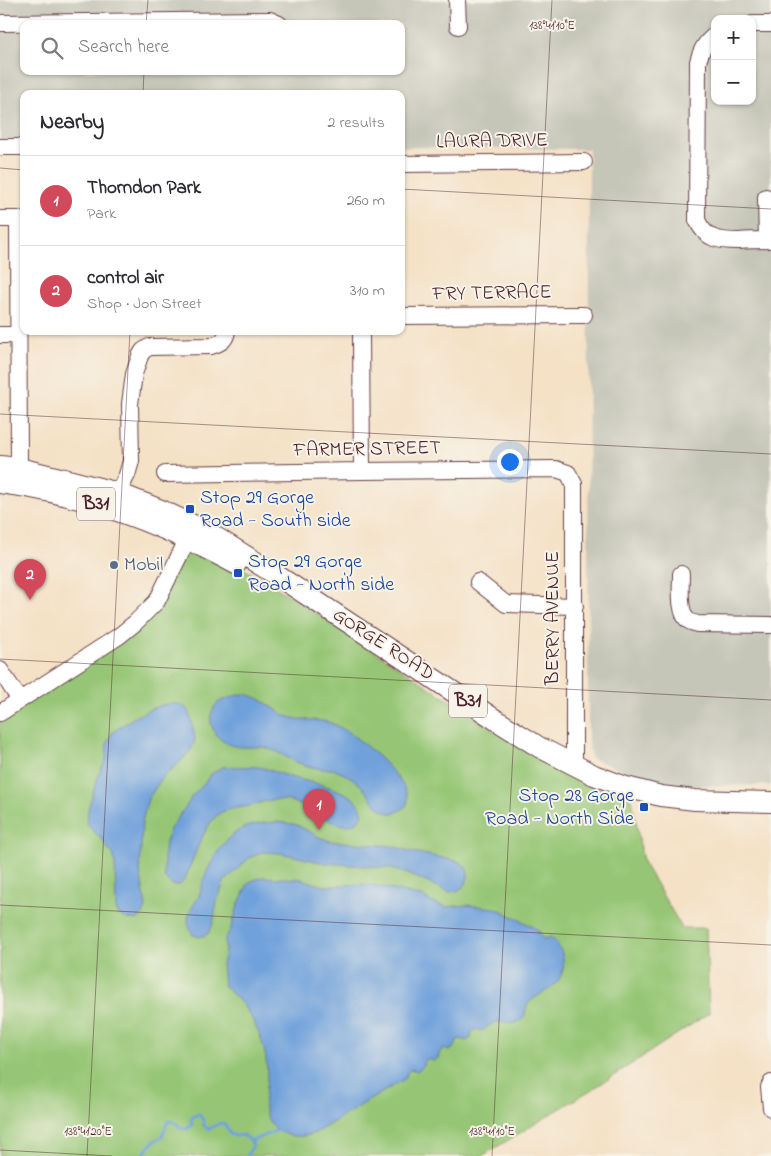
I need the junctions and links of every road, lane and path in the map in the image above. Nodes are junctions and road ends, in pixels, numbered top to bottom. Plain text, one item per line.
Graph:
1 (457, 0) edge
2 (0, 23) edge
3 (20, 23) edge
4 (756, 24) edge
5 (771, 24) edge
6 (458, 26) dead end
7 (711, 38) edge
8 (0, 147) edge
9 (20, 147) edge
10 (584, 162) dead end
11 (405, 164) edge
12 (766, 197) dead end
13 (0, 219) edge
14 (769, 240) edge
15 (584, 315) dead end
16 (405, 316) edge
17 (0, 335) edge
18 (18, 335) junction
19 (226, 335) edge
20 (361, 335) edge
21 (10, 467) edge
22 (362, 470) junction
23 (568, 473) joint
24 (165, 474) dead end
25 (0, 483) edge
26 (118, 493) junction
27 (190, 532) junction
28 (681, 574) dead end
29 (478, 582) dead end
30 (575, 606) junction
31 (771, 625) edge
32 (0, 670) edge
33 (20, 700) junction
34 (0, 713) edge
35 (574, 765) junction
36 (771, 802) edge
37 (771, 812) edge
38 (771, 1083) edge
39 (771, 1108) edge

1 - 6 street
2 - 3 street
4 - 5 street
7 - 14 street
8 - 9 street
10 - 11 street, LAURA DRIVE
12 - 14 street
13 - 18 street
15 - 16 street, FRY TERRACE
17 - 18 street
18 - 21 street
19 - 26 street
20 - 22 street
21 - 26 main road, GORGE ROAD / B31
22 - 23 street, FARMER STREET
22 - 24 street, FARMER STREET
23 - 30 street, BERRY AVENUE
25 - 27 main road, GORGE ROAD / B31
26 - 27 main road, GORGE ROAD / B31
27 - 33 street
27 - 35 main road, GORGE ROAD / B31
27 - 37 main road, GORGE ROAD / B31
28 - 31 street
29 - 30 street
30 - 35 street, BERRY AVENUE
32 - 33 street
33 - 34 street
35 - 36 main road, GORGE ROAD / B31
38 - 39 street

